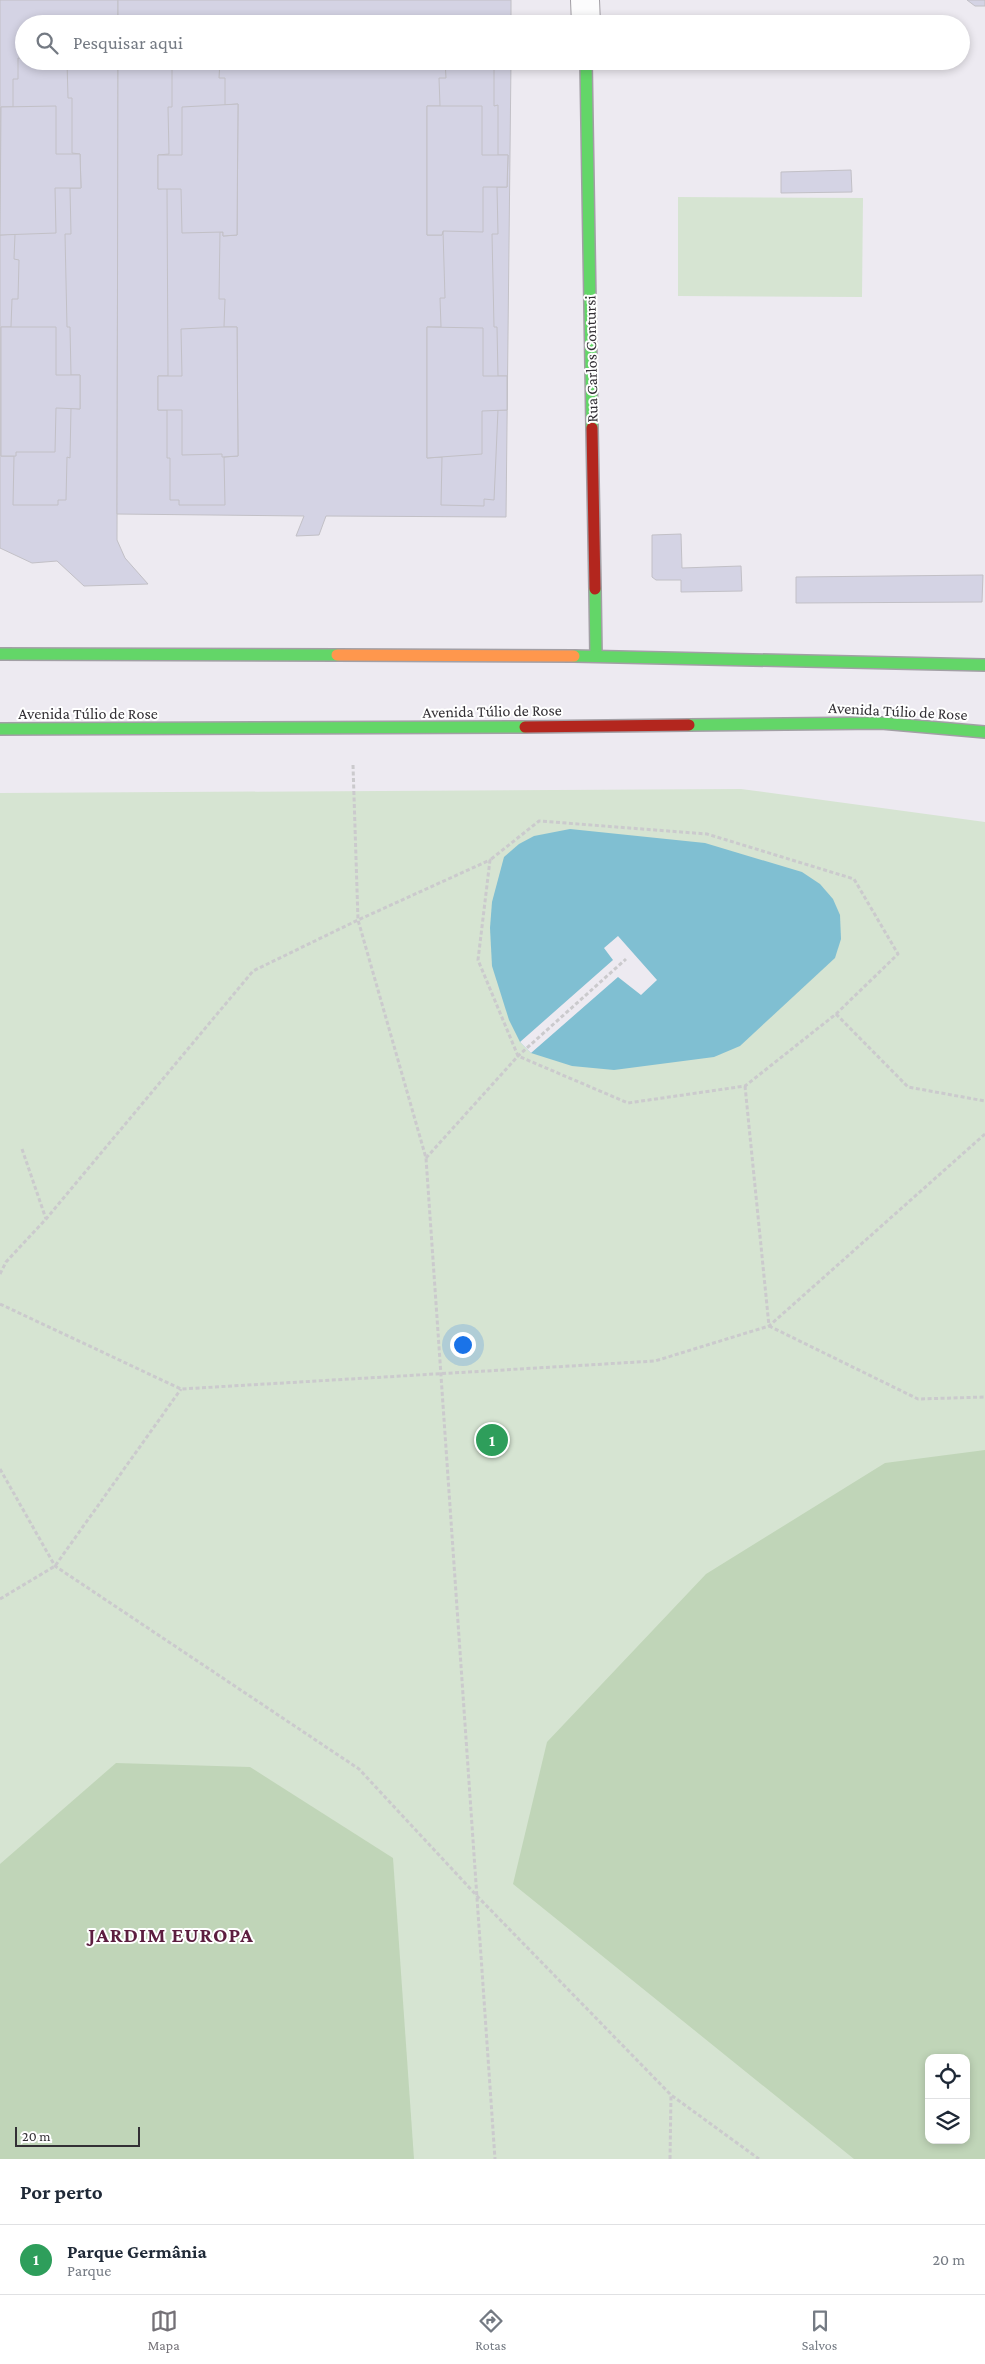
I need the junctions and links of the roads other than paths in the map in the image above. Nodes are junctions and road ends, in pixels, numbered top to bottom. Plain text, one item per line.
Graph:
1 (585, 0) edge
2 (586, 15) edge
3 (586, 70) edge
4 (0, 654) edge
5 (596, 656) junction
6 (985, 665) edge
7 (0, 729) edge
8 (985, 732) edge

1 - 2 street
3 - 5 street, Rua Carlos Contursi
4 - 5 street
5 - 6 street
7 - 8 street, Avenida Túlio de Rose

